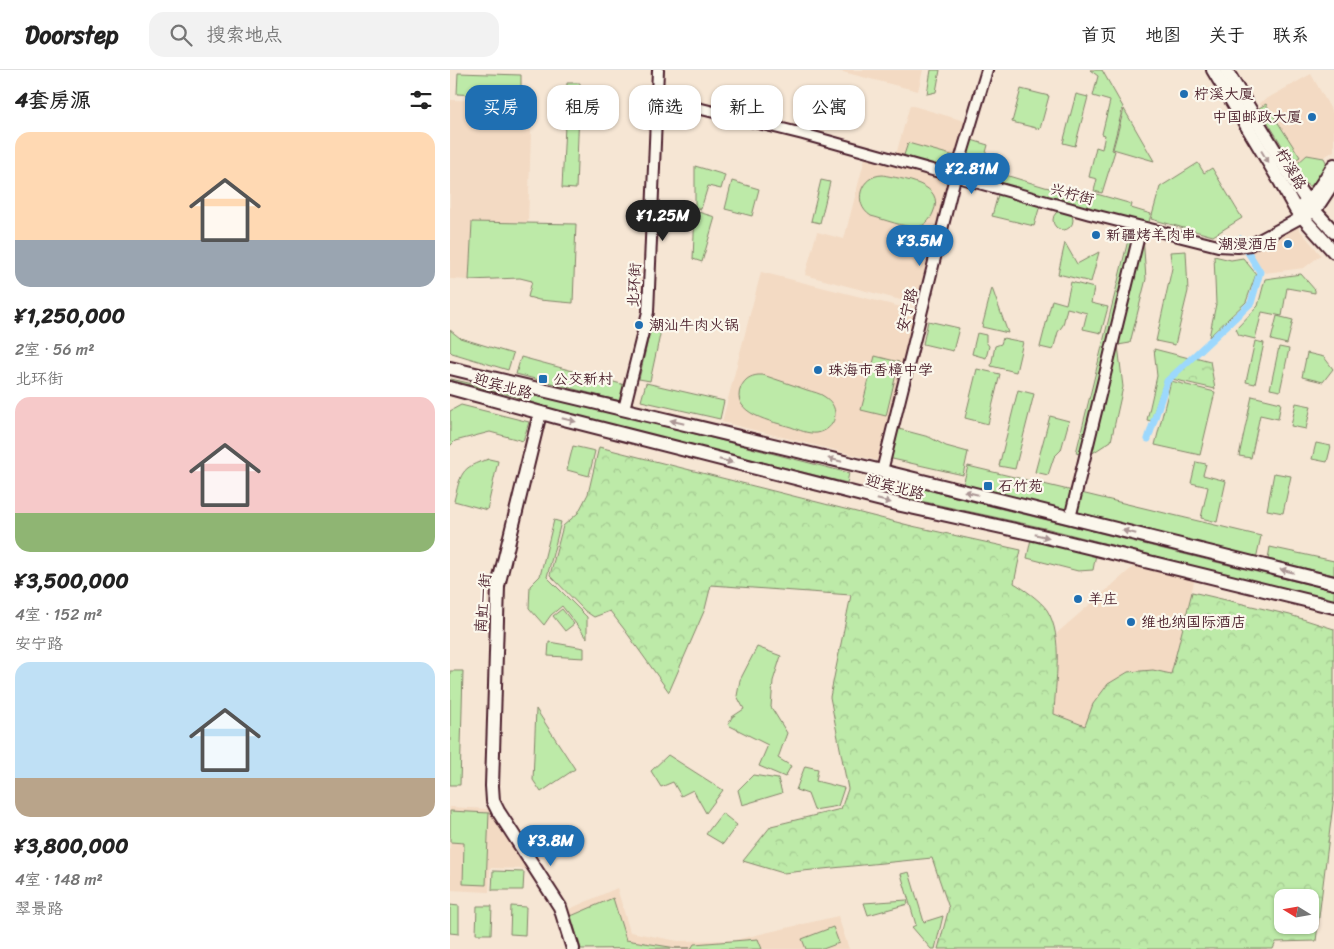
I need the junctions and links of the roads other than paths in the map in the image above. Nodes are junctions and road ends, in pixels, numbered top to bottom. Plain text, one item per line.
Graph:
1 (658, 70) edge
2 (987, 70) edge
3 (1213, 70) edge
4 (1226, 70) edge
5 (657, 85) edge
6 (701, 106) edge
7 (656, 130) edge
8 (1258, 134) junction
9 (1334, 166) edge
10 (955, 177) junction
11 (1334, 181) edge
12 (1311, 206) junction
13 (1299, 214) junction
14 (1141, 227) junction
15 (1334, 232) edge
16 (1334, 252) edge
17 (450, 358) edge
18 (450, 368) edge
19 (450, 375) edge
20 (493, 377) junction
21 (450, 388) edge
22 (548, 390) junction
23 (450, 397) edge
24 (505, 403) junction
25 (624, 409) junction
26 (540, 413) junction
27 (882, 471) junction
28 (1070, 518) junction
29 (1334, 583) edge
30 (1334, 607) edge
31 (572, 949) edge

1 - 5 street, 北环街
2 - 10 street, 安宁路
3 - 8 main road, 柠溪路
4 - 8 main road, 柠溪路
6 - 10 street, 兴柠街
7 - 25 street, 北环街
8 - 12 main road, 柠溪路
8 -> 13 main road, 柠溪路
9 - 12 main road
10 - 14 street, 兴柠街
10 - 27 street, 安宁路
11 - 12 main road
12 - 13 main road
12 - 15 main road, 柠溪路
13 - 14 street, 兴柠街
13 - 16 main road, 柠溪路
14 - 28 street
17 - 20 main road
18 - 20 main road, 迎宾北路
19 - 22 main road
20 - 22 main road, 迎宾北路
21 - 24 main road, 迎宾北路
22 - 25 main road, 迎宾北路
23 - 24 main road
24 - 26 main road, 迎宾北路
27 -> 25 main road, 迎宾北路
26 -> 30 main road, 迎宾北路
26 - 31 main road, 南虹一街
28 -> 27 main road, 迎宾北路
29 -> 28 main road, 迎宾北路

